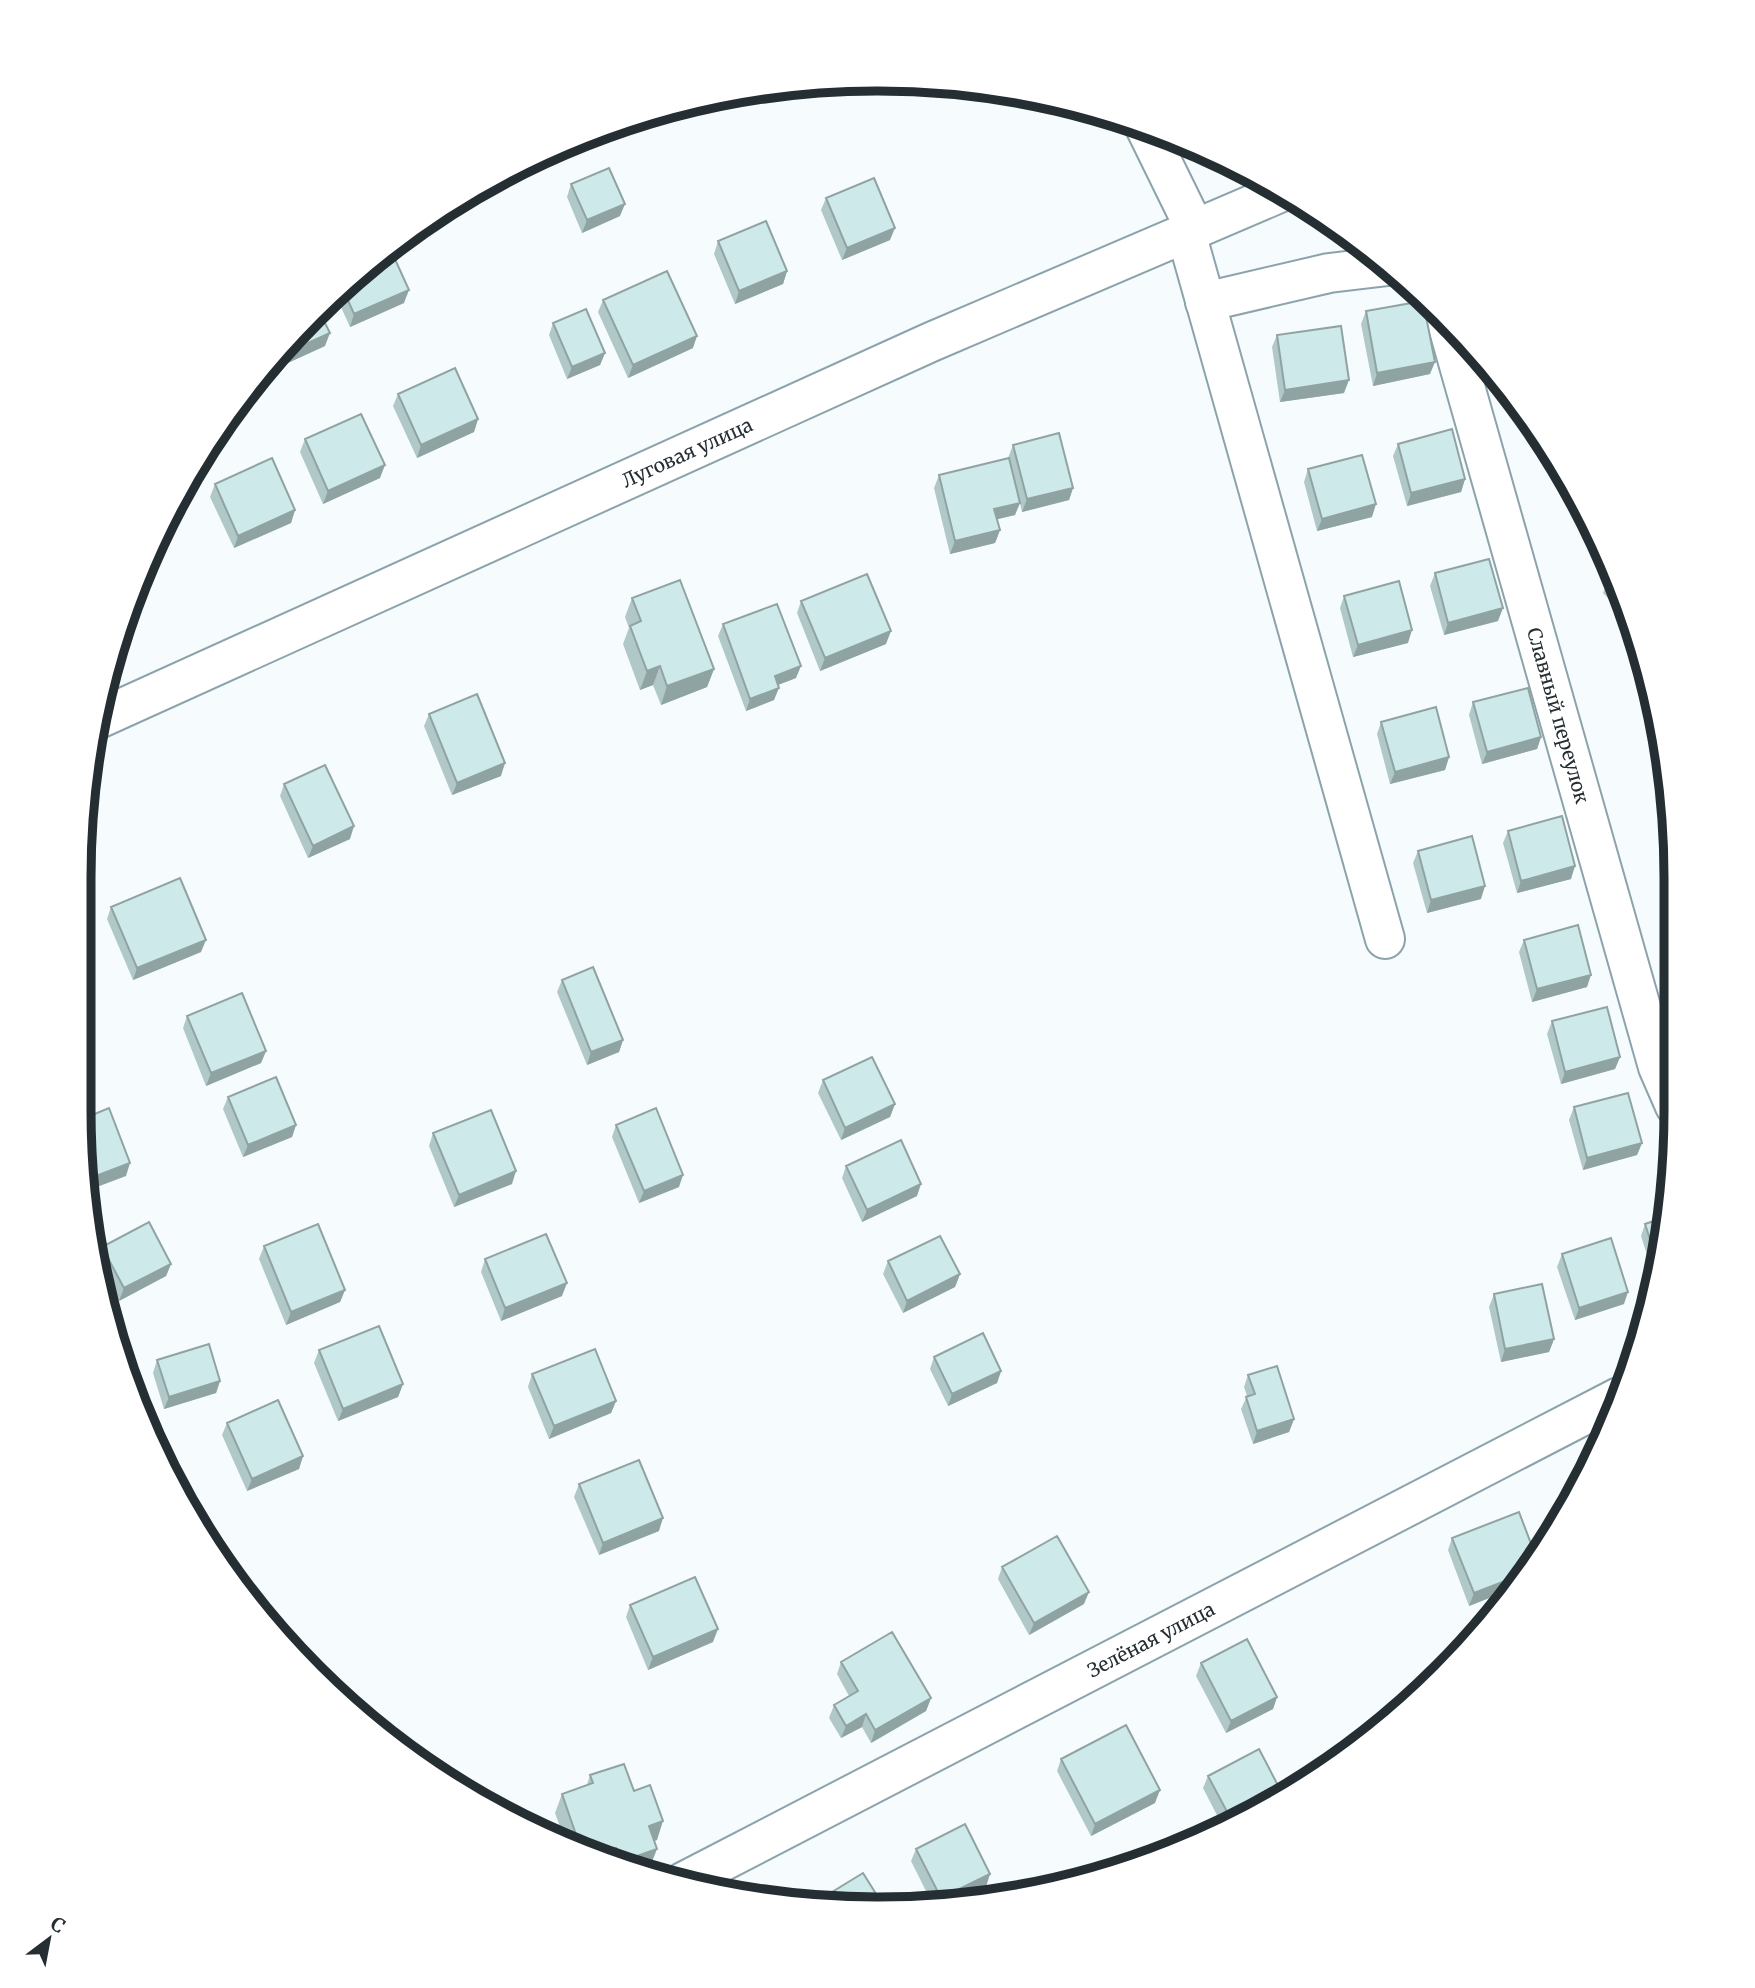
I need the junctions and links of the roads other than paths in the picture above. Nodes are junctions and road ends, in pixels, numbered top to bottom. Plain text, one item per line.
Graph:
1 (1151, 141) edge
2 (1271, 196) edge
3 (1190, 231) junction
4 (1373, 268) edge
5 (1205, 302) junction
6 (1452, 340) edge
7 (109, 713) edge
8 (1385, 939) dead end
9 (1664, 1082) edge
10 (1607, 1403) edge
11 (695, 1875) edge

1 - 3 street
2 - 3 street, Луговая улица
3 - 5 street
3 - 7 street, Луговая улица
4 - 5 street
5 - 8 street
6 - 9 street, Славный переулок
10 - 11 street, Зелёная улица

